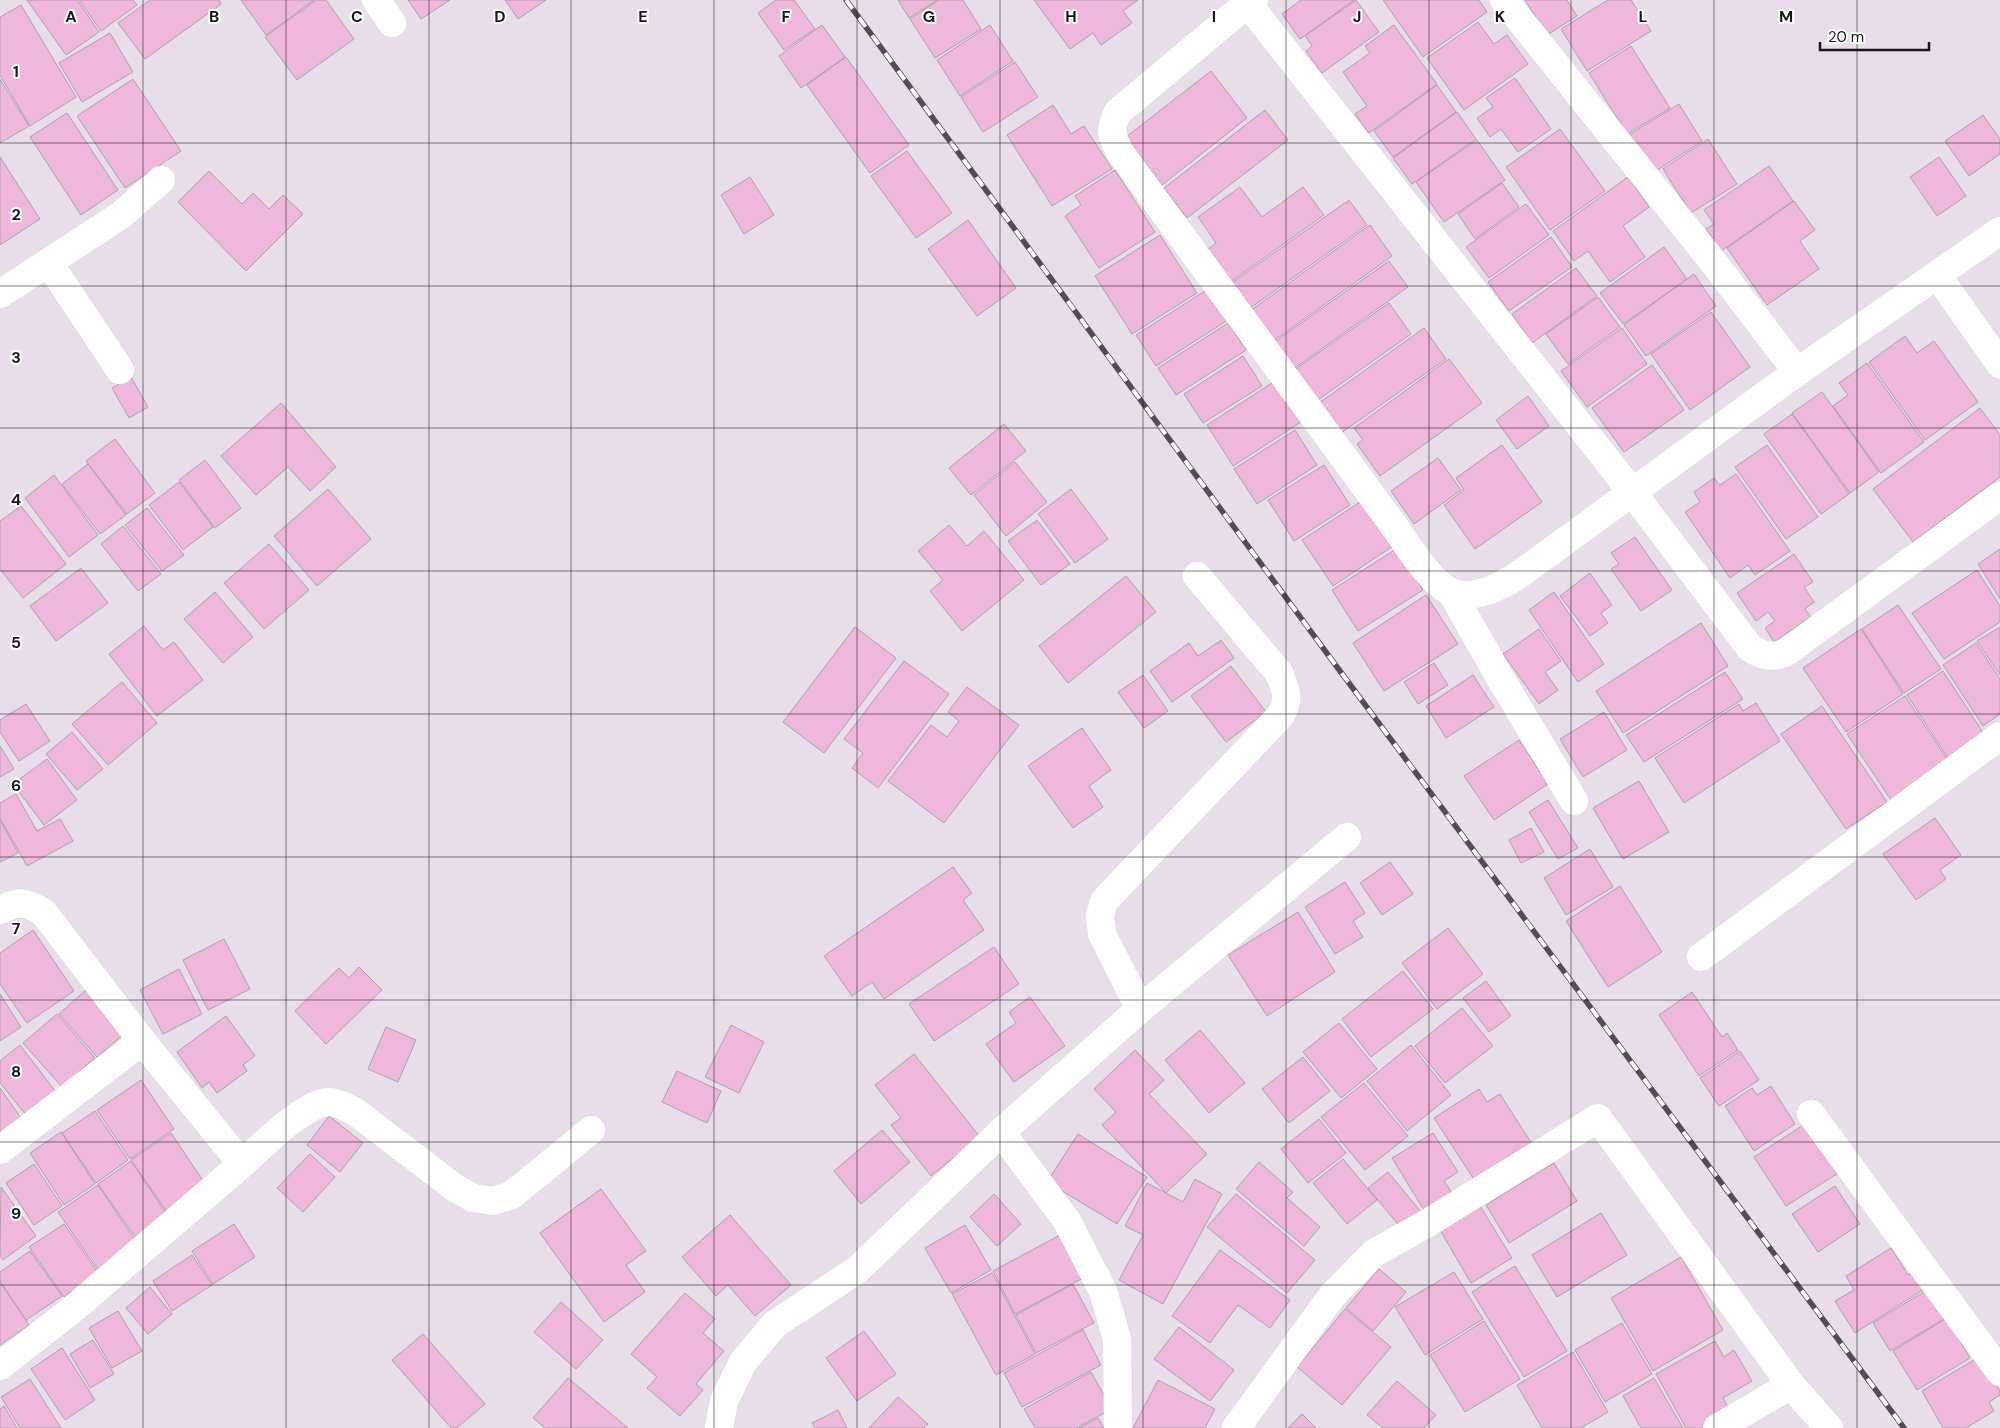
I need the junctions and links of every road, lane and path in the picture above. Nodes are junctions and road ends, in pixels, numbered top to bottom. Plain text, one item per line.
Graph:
1 (376, 0) edge
2 (1504, 0) edge
3 (1249, 1) edge
4 (392, 23) dead end
5 (161, 180) dead end
6 (2000, 231) edge
7 (49, 263) junction
8 (1937, 275) junction
9 (0, 294) edge
10 (2000, 364) edge
11 (120, 370) dead end
12 (1797, 372) junction
13 (1632, 492) junction
14 (2000, 496) edge
15 (1197, 576) dead end
16 (1452, 593) junction
17 (2000, 736) edge
18 (1574, 801) dead end
19 (1347, 837) dead end
20 (0, 910) edge
21 (1701, 957) dead end
22 (1140, 1009) junction
23 (142, 1041) junction
24 (1811, 1114) dead end
25 (591, 1130) dead end
26 (1000, 1132) junction
27 (0, 1150) edge
28 (242, 1164) junction
29 (0, 1366) edge
30 (2000, 1372) edge
31 (1791, 1385) junction
32 (719, 1428) edge
33 (1118, 1428) edge
34 (1236, 1428) edge
35 (1717, 1428) edge
36 (1829, 1428) edge

1 - 4 street
2 - 12 street
3 - 13 street
3 - 16 street
5 - 7 street
6 - 8 street
7 - 9 street
7 - 11 street
8 - 10 street
8 - 12 street
12 - 13 street
13 - 14 street
13 - 16 street
15 - 22 street
16 - 18 street
17 - 21 street
19 - 22 street
20 - 23 street
22 - 26 street
23 - 27 street
23 - 28 street
24 - 30 street
25 - 28 street
26 - 32 street
26 - 33 street
28 - 29 street
31 - 34 street
31 - 35 street
31 - 36 street

